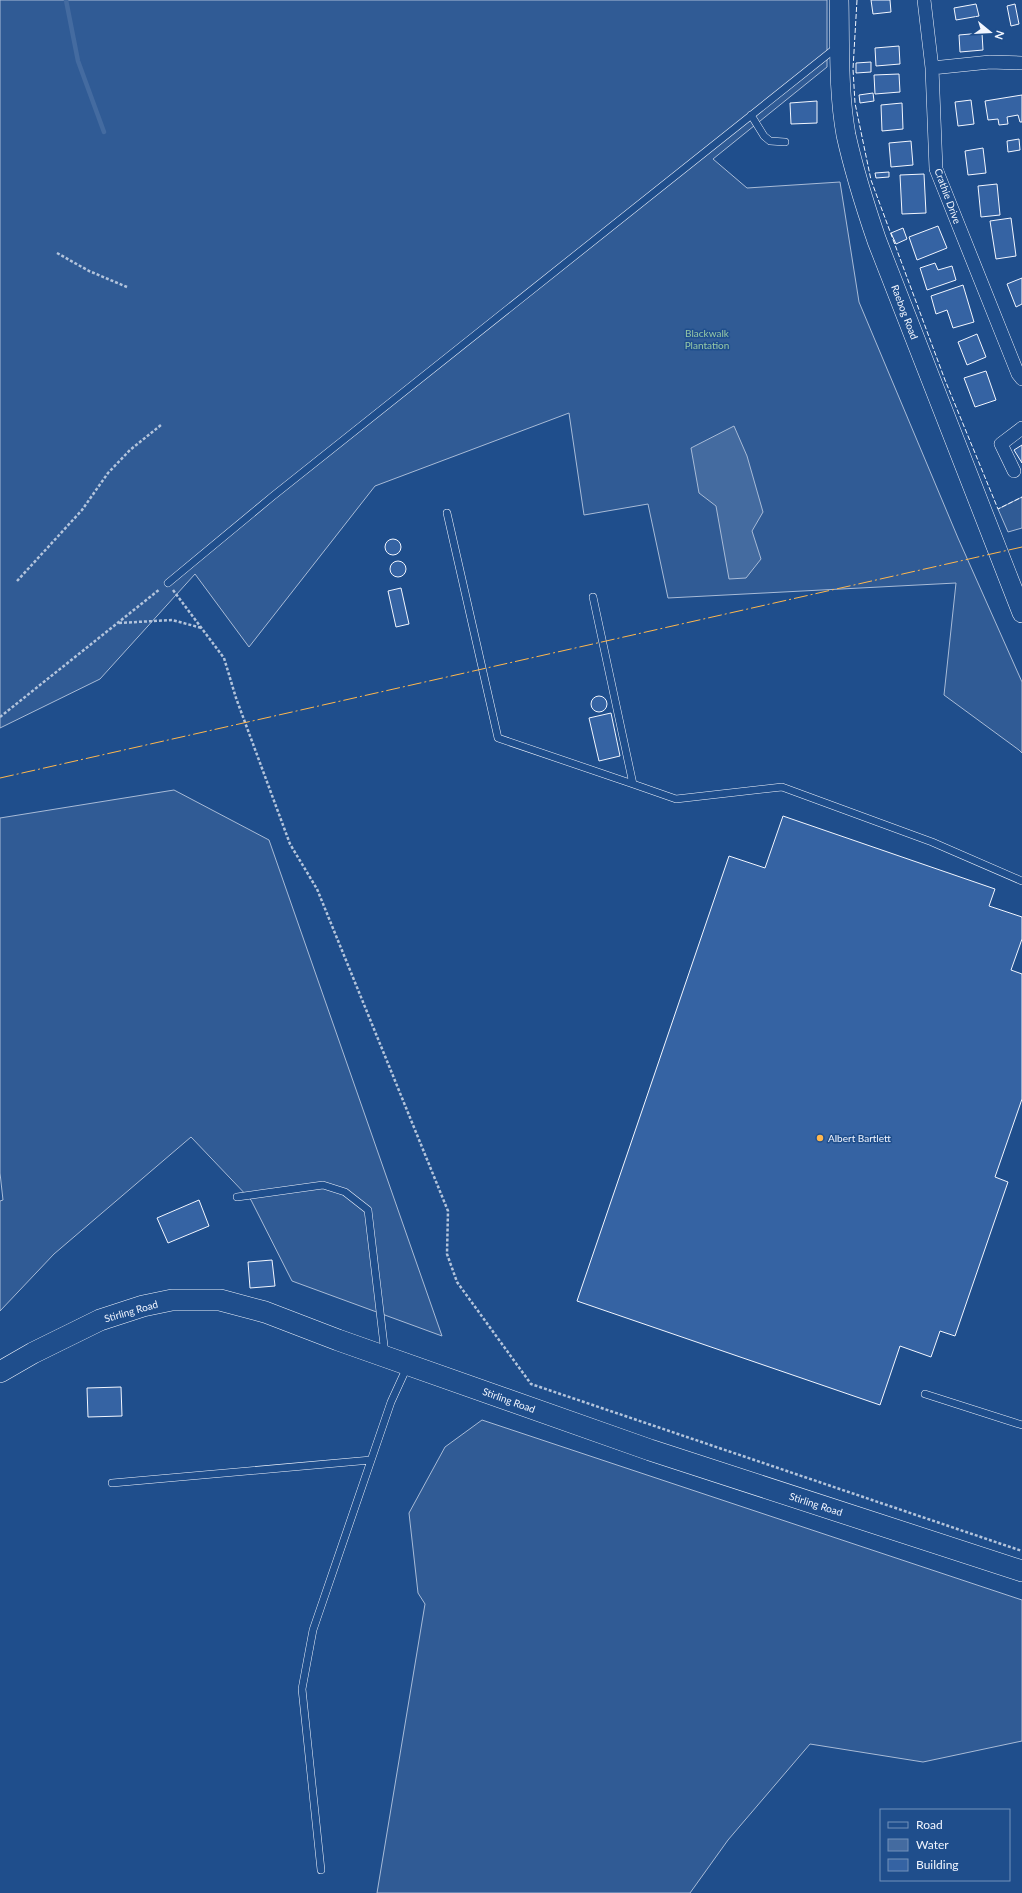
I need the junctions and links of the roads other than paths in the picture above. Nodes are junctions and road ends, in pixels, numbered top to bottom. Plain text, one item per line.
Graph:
1 (839, 0) edge
2 (924, 0) edge
3 (840, 45) junction
4 (1022, 63) edge
5 (932, 68) junction
6 (751, 115) junction
7 (785, 142) dead end
8 (1022, 379) edge
9 (1022, 428) edge
10 (1014, 470) dead end
11 (447, 513) dead end
12 (168, 583) road end
13 (593, 597) dead end
14 (1022, 613) edge
15 (633, 784) junction
16 (1022, 880) edge
17 (237, 1197) dead end
18 (385, 1356) junction
19 (409, 1364) junction
20 (0, 1372) edge
21 (925, 1394) dead end
22 (1022, 1425) edge
23 (371, 1460) junction
24 (112, 1483) dead end
25 (1022, 1571) edge
26 (321, 1870) dead end

1 - 3 main road, Raebog Road
2 - 5 street, Crathie Drive
3 - 6 lane
3 - 14 main road, Raebog Road
4 - 5 street
5 - 8 street, Crathie Drive
6 - 7 lane
6 - 12 lane
9 - 10 street
11 - 15 lane
13 - 15 lane
15 - 16 lane
17 - 18 lane
18 - 19 main road, Stirling Road
18 - 20 main road, Stirling Road
19 - 23 lane
19 - 25 main road, Stirling Road
21 - 22 lane
23 - 24 lane
23 - 26 lane

